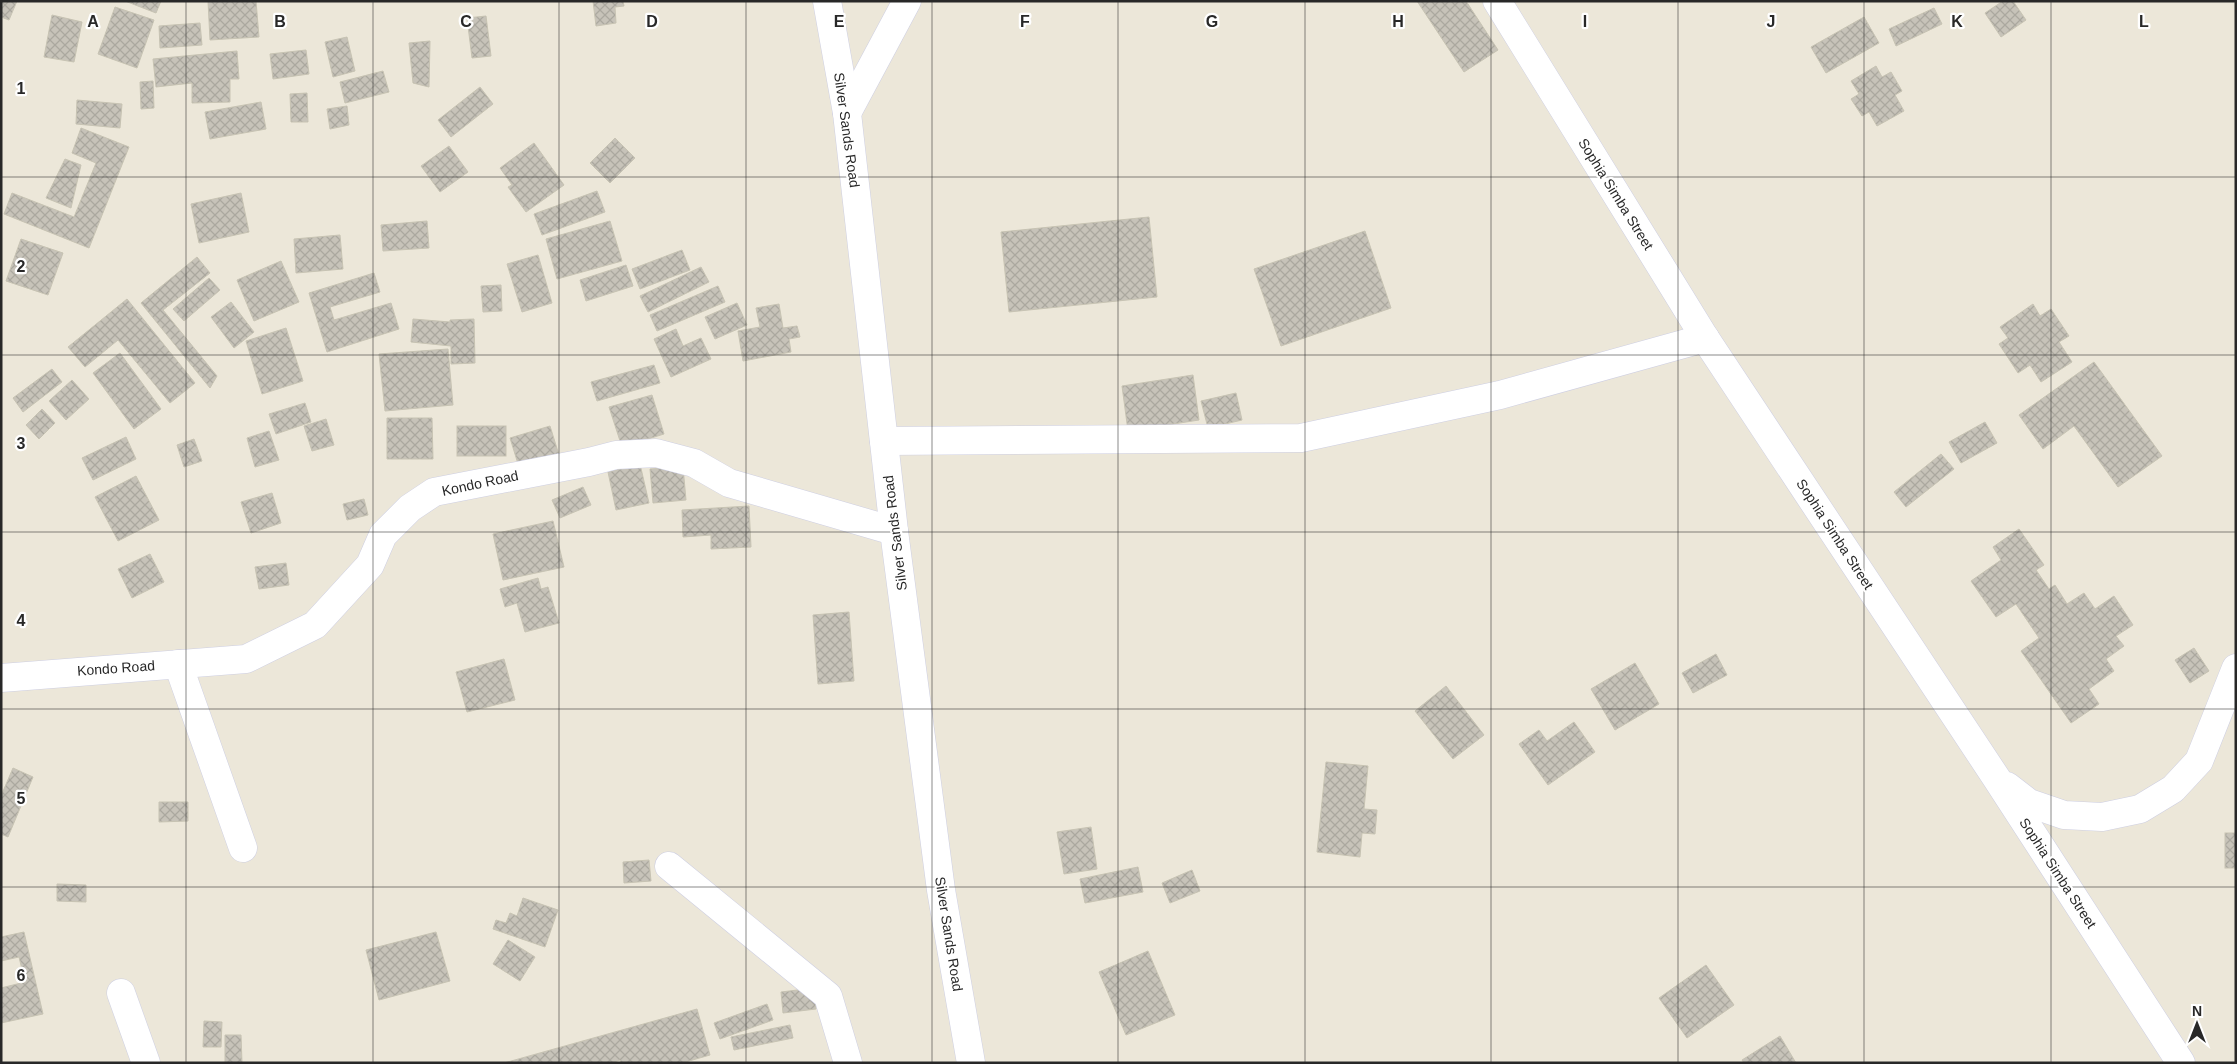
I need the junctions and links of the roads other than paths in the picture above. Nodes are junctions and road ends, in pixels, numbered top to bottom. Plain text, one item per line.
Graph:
1 (827, 1) edge
2 (907, 1) edge
3 (1497, 1) edge
4 (847, 113) junction
5 (1706, 338) junction
6 (884, 441) junction
7 (894, 531) junction
8 (178, 664) junction
9 (2236, 668) edge
10 (1, 678) edge
11 (1997, 779) junction
12 (243, 848) dead end
13 (669, 866) dead end
14 (121, 993) dead end
15 (146, 1063) edge
16 (848, 1063) edge
17 (971, 1063) edge
18 (2180, 1063) edge

1 - 4 street, Silver Sands Road
2 - 4 street
3 - 5 street, Sophia Simba Street
4 - 6 street, Silver Sands Road
5 - 6 street
5 - 11 street, Sophia Simba Street
6 - 7 street, Silver Sands Road
7 - 8 street, Kondo Road
7 - 17 street, Silver Sands Road
8 - 10 street, Kondo Road
8 - 12 street
9 - 11 street
11 - 18 street, Sophia Simba Street
13 - 16 street
14 - 15 street

